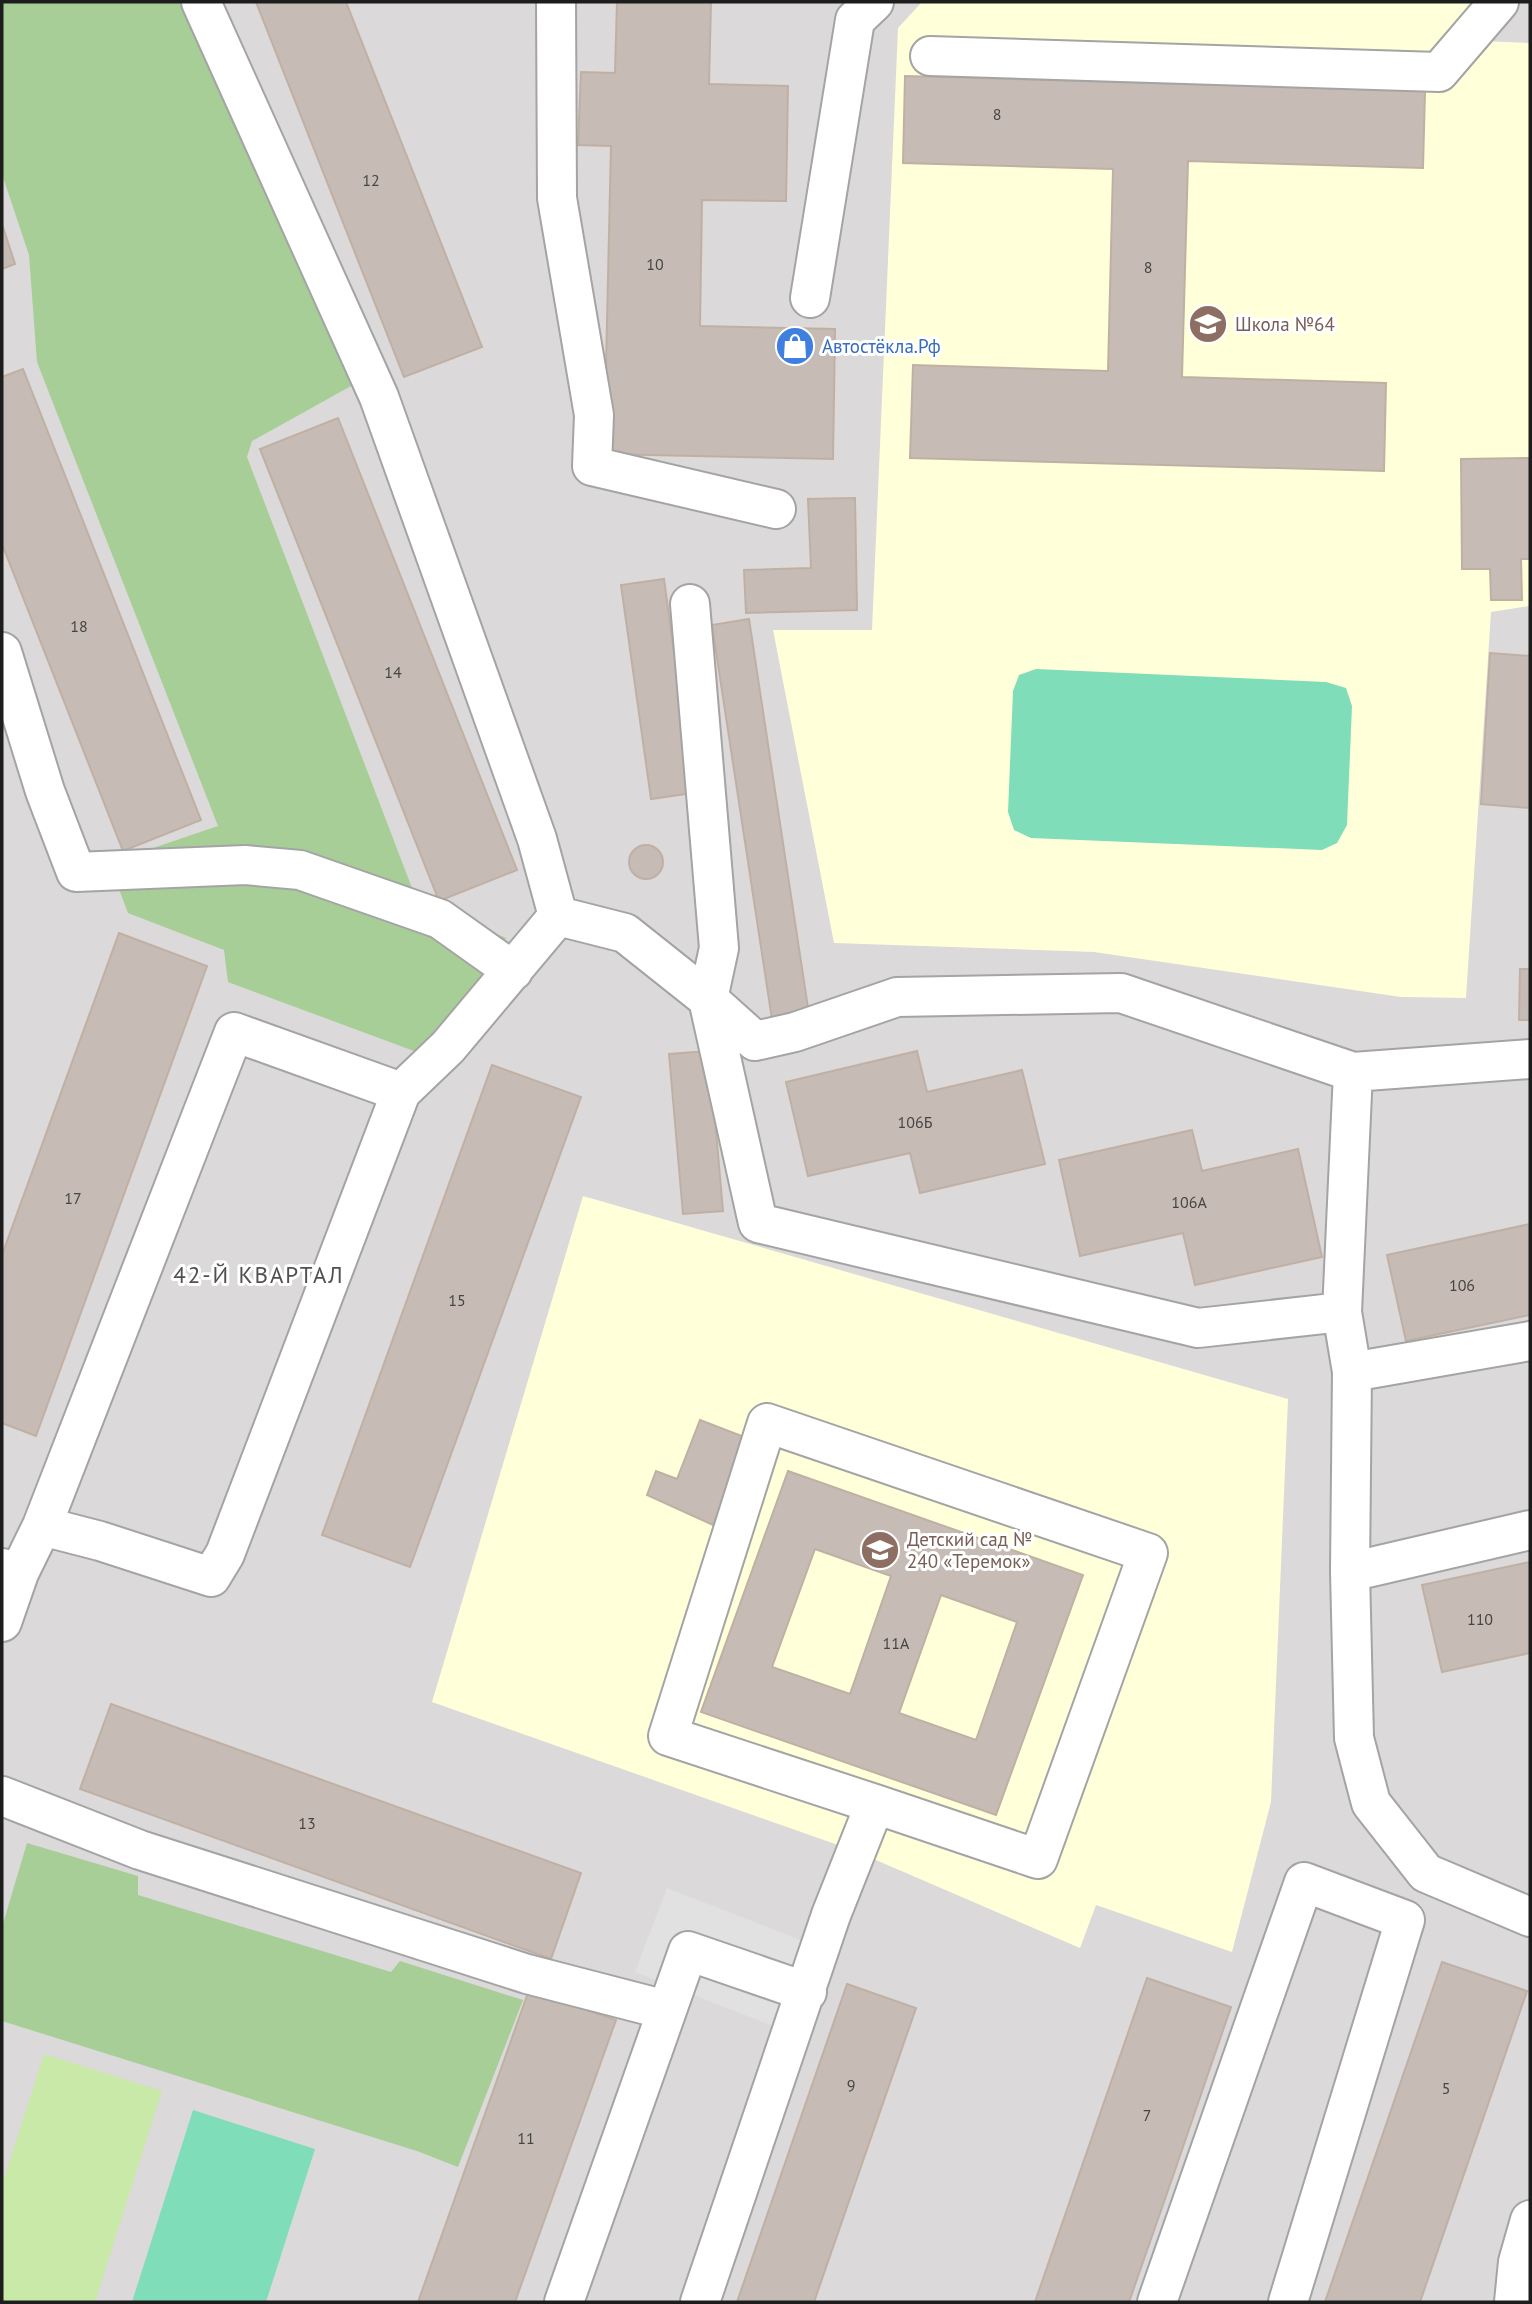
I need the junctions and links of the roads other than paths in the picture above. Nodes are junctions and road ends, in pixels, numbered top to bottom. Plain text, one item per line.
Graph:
1 (201, 2) edge
2 (555, 2) edge
3 (874, 2) edge
4 (1499, 2) edge
5 (930, 56) dead end
6 (810, 299) dead end
7 (776, 509) dead end
8 (690, 604) dead end
9 (2, 652) edge
10 (558, 916) junction
11 (513, 971) junction
12 (708, 999) junction
13 (1530, 1059) edge
14 (1353, 1073) junction
15 (401, 1092) junction
16 (1342, 1312) junction
17 (1530, 1341) edge
18 (1352, 1372) junction
19 (41, 1526) junction
20 (1530, 1530) edge
21 (10, 1570) edge
22 (1350, 1572) junction
23 (2, 1622) edge
24 (2, 1796) edge
25 (875, 1804) junction
26 (1530, 1917) edge
27 (807, 1992) junction
28 (666, 2010) junction
29 (1530, 2220) edge
30 (1524, 2263) edge
31 (564, 2302) edge
32 (700, 2302) edge
33 (1157, 2302) edge
34 (1288, 2302) edge
35 (1514, 2302) edge

1 - 10 lane
2 - 7 lane
3 - 6 lane
4 - 5 lane
8 - 12 lane
9 - 11 lane
10 - 11 lane
10 - 12 lane
11 - 15 lane
12 - 14 lane
12 - 16 lane
13 - 14 lane
14 - 16 lane
15 - 19 lane
15 - 19 lane
16 - 18 lane
17 - 18 lane
18 - 22 lane
19 - 21 lane
20 - 22 lane
21 - 23 lane
22 - 26 lane
24 - 28 lane
25 - 25 lane
25 - 27 lane
27 - 28 lane
27 - 32 lane
28 - 31 lane
29 - 30 lane
30 - 35 lane
33 - 34 lane

